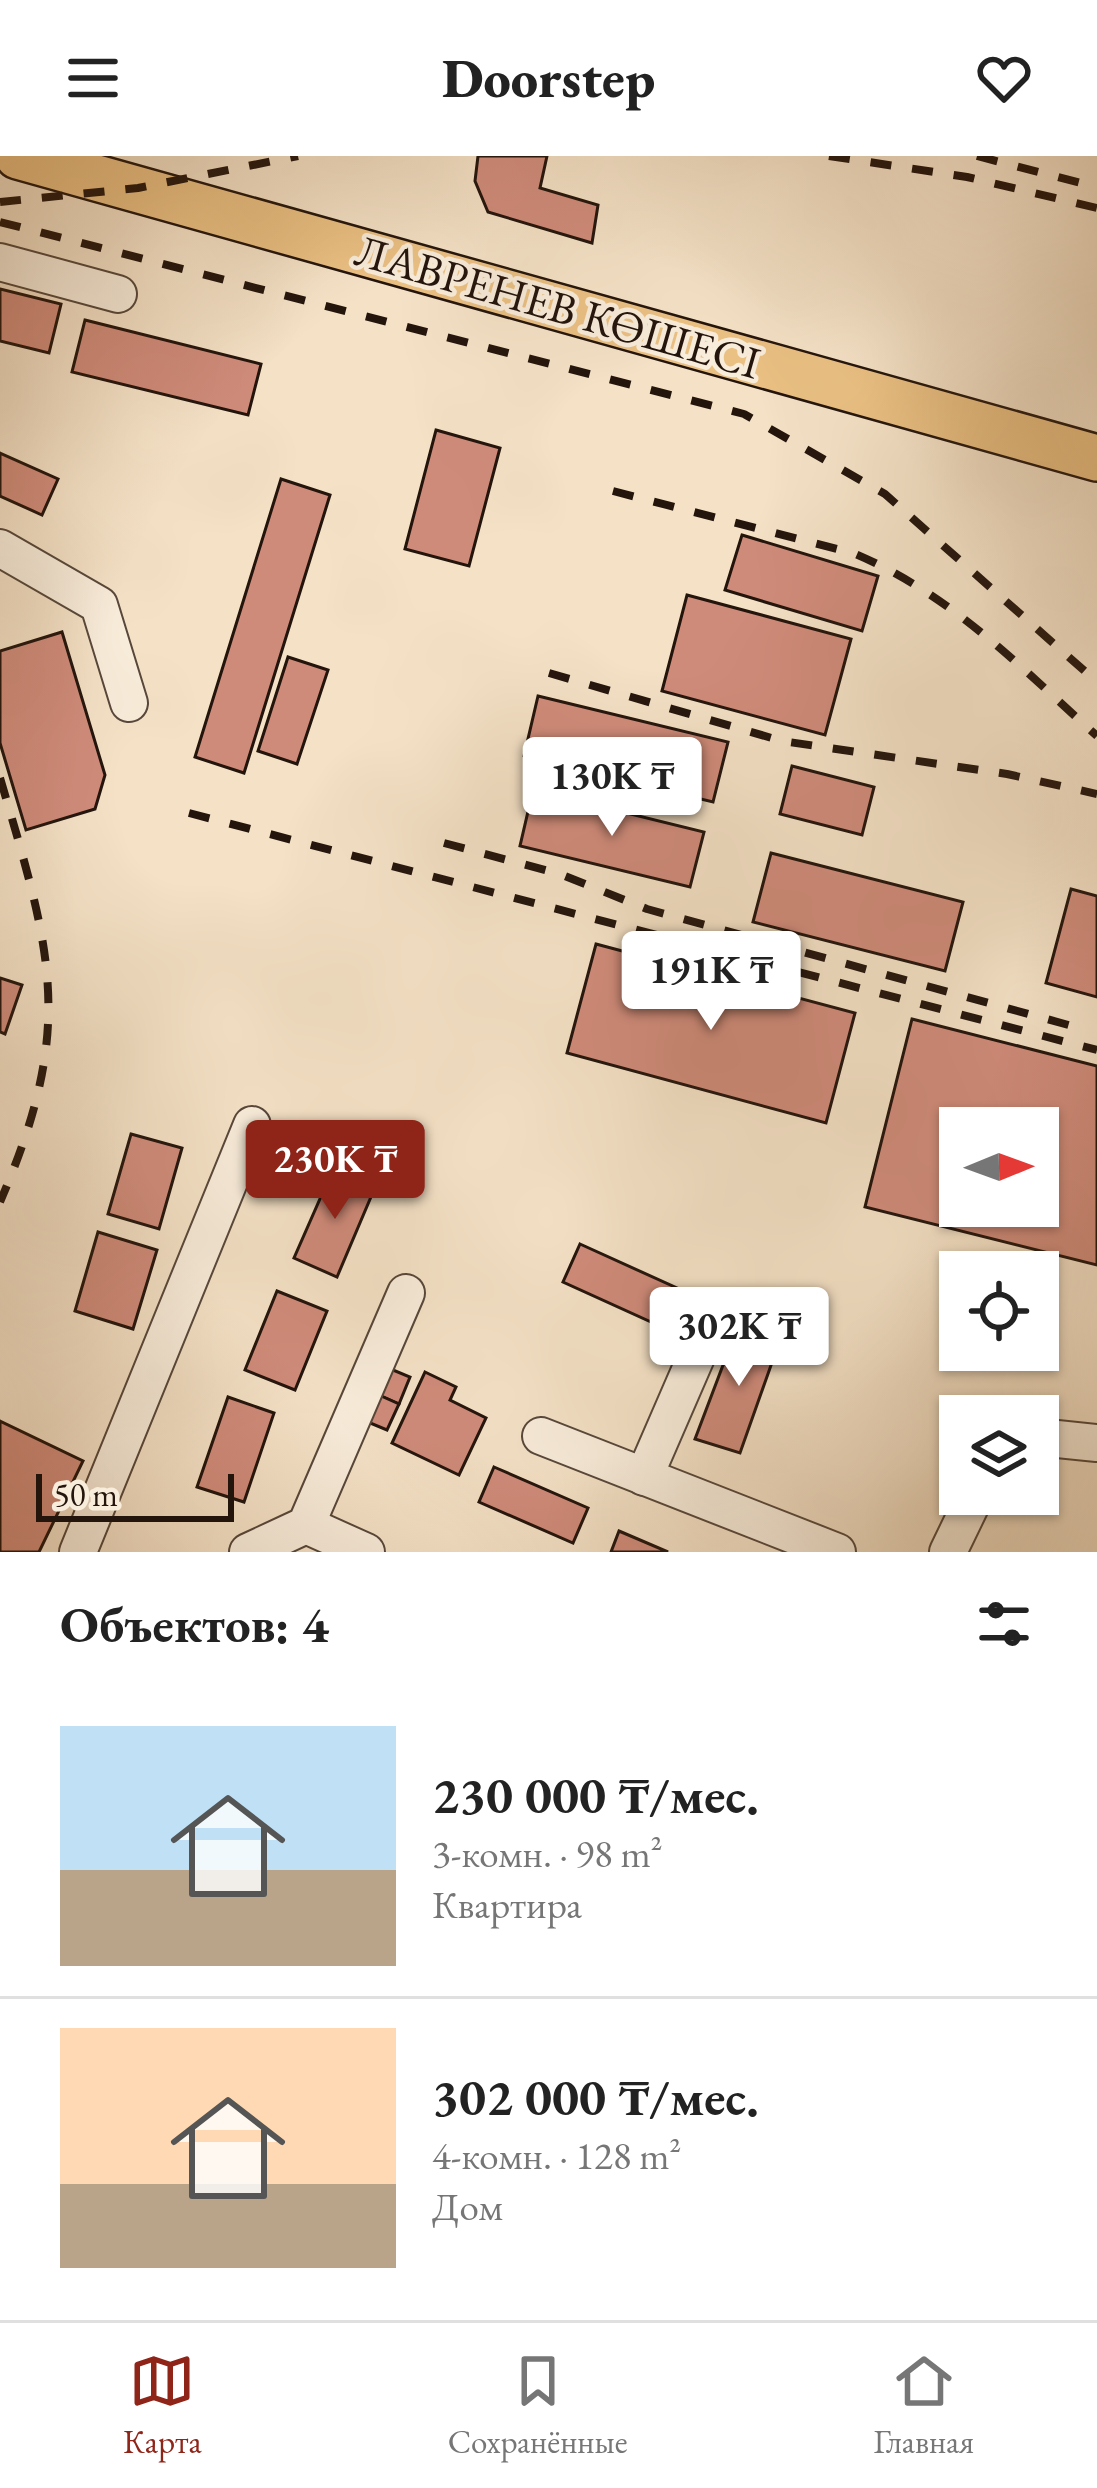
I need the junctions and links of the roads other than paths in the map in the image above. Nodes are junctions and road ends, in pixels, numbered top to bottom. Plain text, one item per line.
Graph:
1 (18, 156) edge
2 (0, 262) edge
3 (118, 294) dead end
4 (1021, 436) junction
5 (1097, 437) edge
6 (1097, 458) edge
7 (0, 548) edge
8 (130, 703) dead end
9 (252, 1125) dead end
10 (406, 1293) dead end
11 (703, 1341) dead end
12 (541, 1436) dead end
13 (1059, 1439) edge
14 (1097, 1443) edge
15 (644, 1477) junction
16 (966, 1515) edge
17 (306, 1525) junction
18 (78, 1552) edge
19 (248, 1552) edge
20 (366, 1552) edge
21 (837, 1552) edge
22 (948, 1552) edge

1 - 4 main road, ЛАВРЕНЕВ КӨШЕСІ
2 - 3 street
4 - 5 main road
4 - 6 main road, ЛАВРЕНЕВ КӨШЕСІ
7 - 8 street
9 - 18 street
10 - 17 street
11 - 15 street
12 - 15 street
13 - 14 street
15 - 21 street
16 - 22 street
17 - 19 street
17 - 20 street

